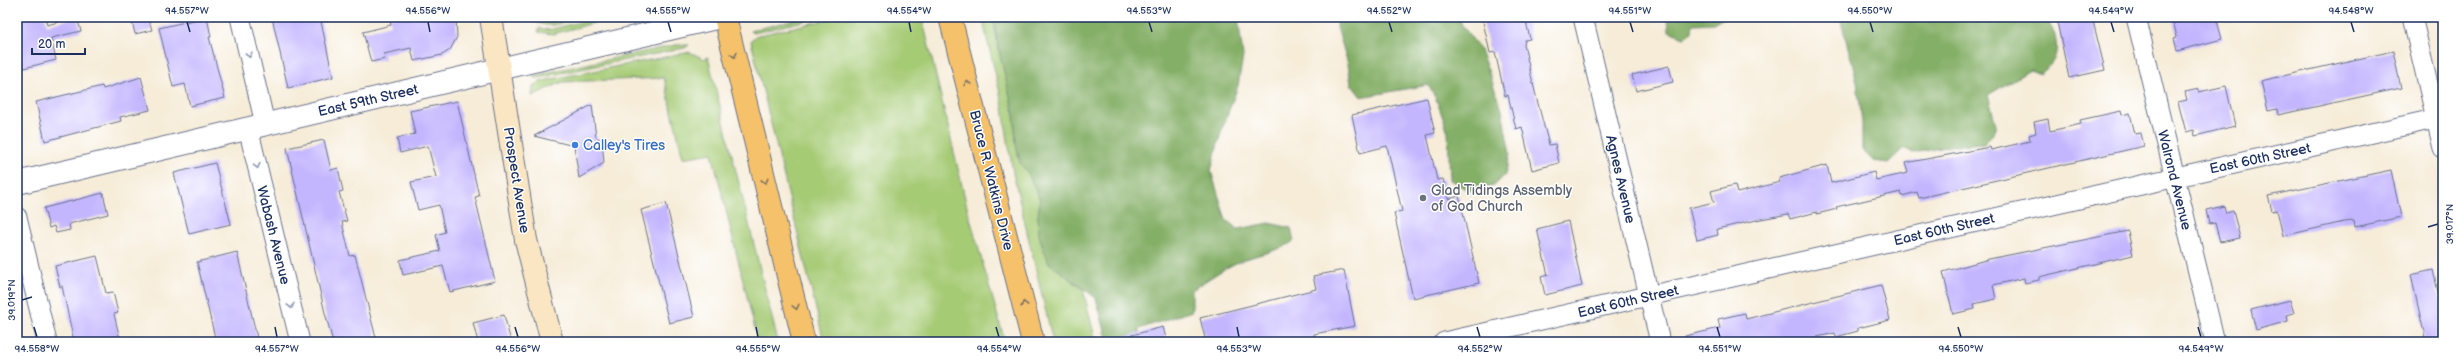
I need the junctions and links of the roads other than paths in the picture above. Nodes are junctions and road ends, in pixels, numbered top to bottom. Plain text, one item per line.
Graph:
1 (240, 17) edge
2 (491, 17) edge
3 (720, 17) edge
4 (725, 17) edge
5 (950, 17) edge
6 (1583, 17) edge
7 (2136, 17) edge
8 (2412, 17) edge
9 (500, 68) junction
10 (2440, 118) edge
11 (256, 126) junction
12 (2443, 148) edge
13 (2174, 177) junction
14 (17, 183) edge
15 (17, 217) edge
16 (1649, 296) junction
17 (47, 342) edge
18 (300, 342) edge
19 (552, 342) edge
20 (804, 342) edge
21 (1033, 342) edge
22 (1444, 342) edge
23 (1660, 342) edge
24 (2215, 342) edge

1 -> 11 street, Wabash Avenue
2 - 9 main road, Prospect Avenue
3 - 9 street, East 59th Street
4 -> 20 highway
21 -> 5 highway, Bruce R. Watkins Drive
6 - 16 street, Agnes Avenue
7 - 13 street, Walrond Avenue
8 - 10 street
9 - 11 street, East 59th Street
9 - 19 main road, Prospect Avenue
10 - 12 street
10 - 13 street, East 60th Street
11 - 14 street, East 59th Street
11 -> 18 street, Wabash Avenue
13 - 16 street, East 60th Street
13 - 24 street, Walrond Avenue
15 - 17 street
16 - 22 street, East 60th Street
16 - 23 street, Agnes Avenue

